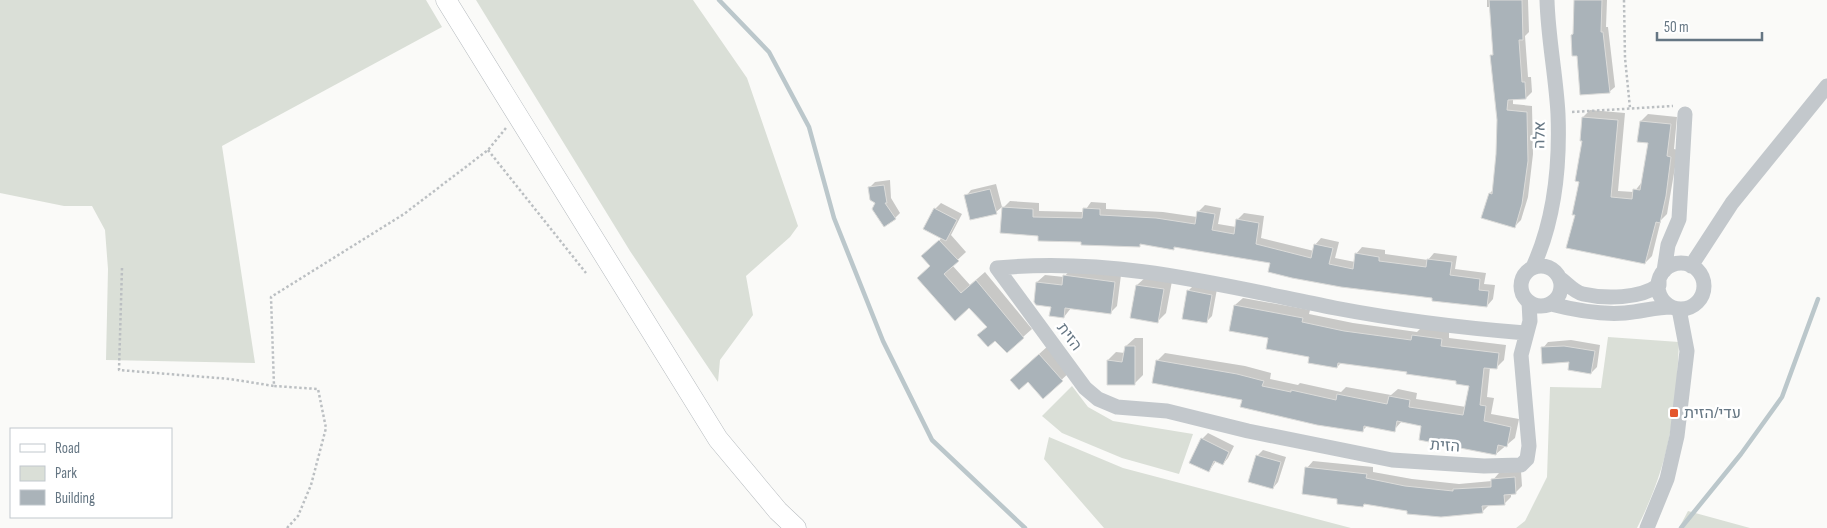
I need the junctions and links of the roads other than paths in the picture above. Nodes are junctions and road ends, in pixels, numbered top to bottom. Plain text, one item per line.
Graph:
1 (446, 0) edge
2 (1547, 0) edge
3 (1827, 86) edge
4 (1685, 114) road end
5 (1690, 266) junction
6 (1533, 268) junction
7 (1662, 276) junction
8 (1561, 279) junction
9 (1529, 302) junction
10 (1551, 304) junction
11 (1675, 308) junction
12 (1526, 333) junction
13 (796, 528) edge
14 (1647, 528) edge

1 - 13 main road
2 - 6 street, אלה
3 - 5 street
4 - 7 street
5 - 7 street
5 - 11 street
6 - 8 street
6 - 9 street
7 - 8 street
7 - 11 street
8 - 10 street
9 - 10 street
9 - 12 street, הזית
10 - 11 street
11 - 14 street
12 - 12 street, הזית

